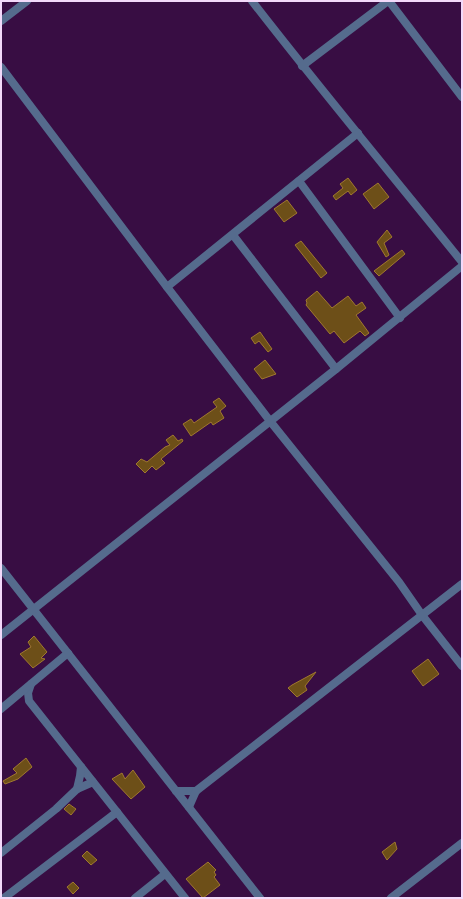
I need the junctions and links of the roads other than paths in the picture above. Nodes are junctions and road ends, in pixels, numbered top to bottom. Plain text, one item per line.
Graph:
1 (27, 1) edge
2 (252, 1) edge
3 (388, 1) edge
4 (1, 21) edge
5 (302, 66) junction
6 (1, 67) edge
7 (462, 97) edge
8 (358, 133) junction
9 (299, 182) junction
10 (233, 235) junction
11 (462, 262) edge
12 (462, 266) edge
13 (167, 287) junction
14 (400, 318) junction
15 (336, 369) junction
16 (270, 421) junction
17 (1, 568) edge
18 (462, 584) edge
19 (34, 610) junction
20 (422, 615) junction
21 (1, 636) edge
22 (68, 653) junction
23 (462, 666) edge
24 (31, 684) junction
25 (10, 701) junction
26 (29, 702) junction
27 (1, 709) edge
28 (80, 767) junction
29 (93, 782) junction
30 (77, 789) junction
31 (176, 791) junction
32 (196, 791) junction
33 (189, 807) junction
34 (117, 812) junction
35 (462, 843) edge
36 (1, 853) edge
37 (165, 874) junction
38 (4, 898) edge
39 (134, 898) edge
40 (185, 898) edge
41 (260, 898) edge
42 (391, 898) edge

1 - 4 street
2 - 5 street
3 - 5 street
3 - 7 street
5 - 8 street
6 - 13 street
8 - 9 street
8 - 11 street
9 - 10 street
9 - 14 street
10 - 13 street
10 - 15 street
12 - 14 street
13 - 16 street
14 - 15 street
15 - 16 street
16 - 19 street
16 - 20 street
17 - 19 street
18 - 20 street
19 - 21 street
19 - 22 street
20 - 23 street
20 - 32 street
22 - 24 street
22 - 31 street
24 - 25 street
24 - 26 street
25 - 26 street
25 - 27 street
26 - 28 street
28 - 29 street
28 - 30 street
29 - 30 street
29 - 34 street
30 - 36 street
31 - 32 street
31 - 33 street
32 - 33 street
33 - 41 street
34 - 37 street
34 - 38 street
35 - 42 street
37 - 39 street
37 - 40 street

